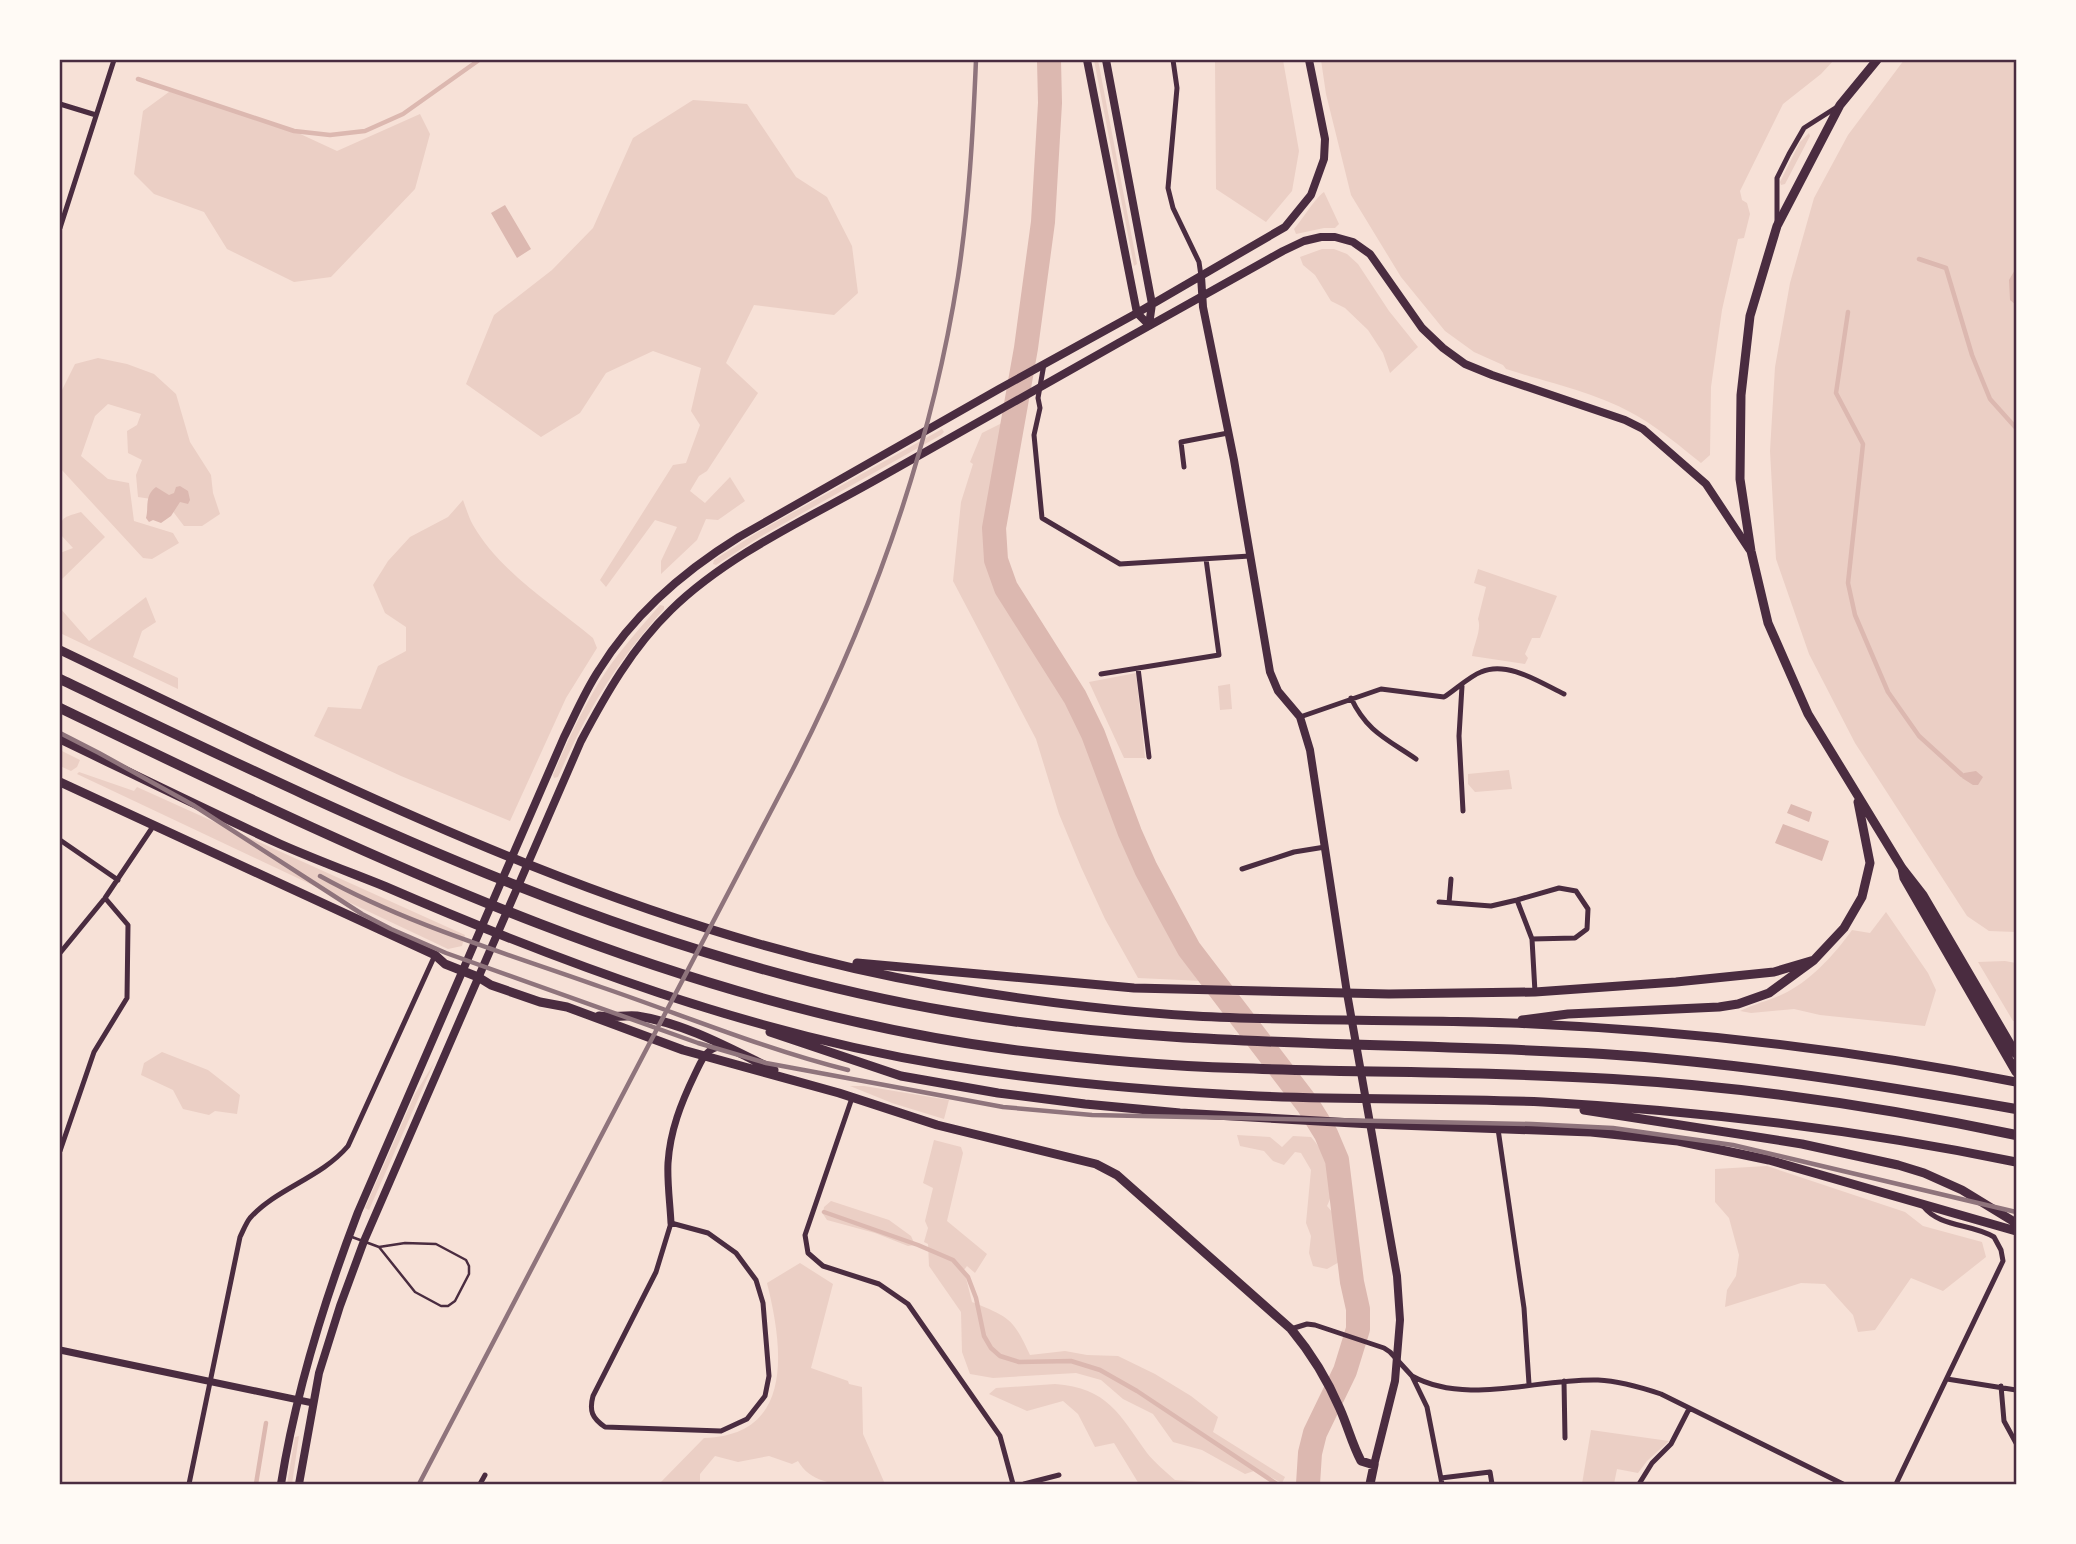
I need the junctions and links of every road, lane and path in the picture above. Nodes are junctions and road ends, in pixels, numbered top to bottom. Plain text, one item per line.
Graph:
1 (114, 60) edge
2 (1087, 60) edge
3 (1106, 60) edge
4 (1173, 60) edge
5 (1309, 60) edge
6 (1877, 60) edge
7 (60, 104) edge
8 (1840, 105) junction
9 (96, 115) junction
10 (60, 194) edge
11 (69, 198) junction
12 (1777, 226) junction
13 (60, 228) edge
14 (1201, 276) junction
15 (1202, 297) junction
16 (1152, 304) junction
17 (1137, 313) junction
18 (1149, 325) junction
19 (1040, 367) junction
20 (1036, 388) junction
21 (1228, 433) junction
22 (1184, 467) dead end
23 (1751, 551) junction
24 (1250, 556) junction
25 (1206, 559) junction
26 (60, 650) edge
27 (1138, 668) junction
28 (1101, 674) dead end
29 (60, 679) edge
30 (1462, 686) junction
31 (1564, 694) dead end
32 (1352, 698) junction
33 (60, 708) edge
34 (1300, 717) junction
35 (60, 739) edge
36 (1149, 757) dead end
37 (1416, 759) dead end
38 (60, 782) edge
39 (1856, 794) junction
40 (1464, 811) dead end
41 (154, 825) junction
42 (60, 840) edge
43 (1325, 847) junction
44 (1242, 869) dead end
45 (1451, 879) dead end
46 (118, 880) junction
47 (105, 898) junction
48 (1517, 900) junction
49 (1439, 902) dead end
50 (1449, 903) junction
51 (1532, 939) junction
52 (60, 953) edge
53 (435, 955) junction
54 (1814, 960) junction
55 (827, 961) junction
56 (463, 971) junction
57 (478, 977) junction
58 (1535, 992) junction
59 (1347, 993) junction
60 (722, 1014) junction
61 (589, 1015) junction
62 (1503, 1023) junction
63 (723, 1046) junction
64 (704, 1055) junction
65 (2012, 1055) edge
66 (2017, 1072) edge
67 (794, 1080) junction
68 (2017, 1082) edge
69 (852, 1098) junction
70 (1537, 1102) junction
71 (2017, 1109) edge
72 (1371, 1124) junction
73 (1498, 1129) junction
74 (2017, 1135) edge
75 (60, 1152) edge
76 (2017, 1162) edge
77 (1923, 1205) junction
78 (671, 1223) junction
79 (2017, 1223) edge
80 (2017, 1231) edge
81 (349, 1236) junction
82 (364, 1241) junction
83 (379, 1247) junction
84 (1291, 1329) junction
85 (60, 1350) edge
86 (1398, 1359) junction
87 (1412, 1376) junction
88 (1947, 1379) junction
89 (210, 1380) junction
90 (1564, 1381) junction
91 (1529, 1384) junction
92 (2001, 1386) junction
93 (2017, 1390) edge
94 (297, 1399) junction
95 (313, 1403) junction
96 (1689, 1409) junction
97 (1565, 1438) dead end
98 (2017, 1443) edge
99 (1374, 1465) junction
100 (485, 1475) dead end
101 (1059, 1475) dead end
102 (1441, 1481) edge
103 (1492, 1484) edge
104 (189, 1485) edge
105 (281, 1485) edge
106 (299, 1485) edge
107 (480, 1485) edge
108 (1013, 1485) edge
109 (1024, 1485) edge
110 (1370, 1485) edge
111 (1639, 1485) edge
112 (1843, 1485) edge
113 (1896, 1485) edge

1 - 9 street
2 - 17 main road
3 - 16 main road
4 - 14 street
5 - 14 main road
6 - 8 main road
7 - 9 street
8 - 12 main road
8 - 12 street
9 - 11 street
10 - 11 street
11 - 13 street
12 - 23 main road
14 - 15 main road
14 - 16 main road
15 - 18 main road
15 - 21 main road
15 - 23 main road
16 - 17 main road
16 - 18 main road
17 - 18 main road
17 - 19 main road
18 - 20 main road
19 - 20 street
19 - 56 main road
20 - 25 street
20 - 57 main road
21 - 22 street
21 - 24 main road
23 - 39 main road
24 - 25 street
24 - 34 main road
25 - 27 street
26 - 55 main road
27 - 28 street
27 - 36 street
29 - 71 highway
30 - 31 street
30 - 32 street
30 - 40 street
32 - 34 street
32 - 37 street
33 - 74 highway
34 - 43 main road
35 - 60 main road
38 - 41 main road
39 - 54 main road
39 - 65 main road
41 - 46 street
41 - 53 main road
42 - 46 street
43 - 44 street
43 - 59 main road
45 - 50 street
46 - 47 street
47 - 52 street
47 - 75 street
48 - 50 street
48 - 51 street
48 - 51 street
49 - 50 street
51 - 58 street
53 - 56 main road
53 - 89 street
54 - 58 main road
54 - 62 main road
55 - 59 main road
55 - 62 main road
56 - 57 main road
56 - 81 main road
57 - 61 main road
57 - 82 main road
58 - 59 main road
59 - 72 main road
60 - 70 main road
60 - 72 main road
61 - 63 main road
61 - 64 main road
62 - 68 main road
63 - 64 street
63 - 67 main road
64 - 67 main road
64 - 78 street
65 - 66 main road
67 - 69 main road
69 - 84 main road
69 - 108 street
70 - 76 main road
70 - 79 main road
72 - 73 main road
72 - 86 main road
73 - 77 main road
73 - 91 street
77 - 80 main road
77 - 88 street
78 - 78 street
81 - 82 lane
81 - 94 main road
82 - 83 lane
82 - 95 main road
83 - 83 lane
84 - 86 street
84 - 99 main road
85 - 89 street
86 - 87 street
86 - 99 main road
87 - 91 street
87 - 102 street
88 - 92 street
88 - 113 street
89 - 94 street
89 - 104 street
90 - 91 street
90 - 96 street
90 - 97 street
92 - 93 street
92 - 98 street
94 - 95 street
94 - 105 main road
95 - 106 main road
96 - 111 street
96 - 112 street
99 - 110 main road
100 - 107 street
101 - 109 street
102 - 103 street

